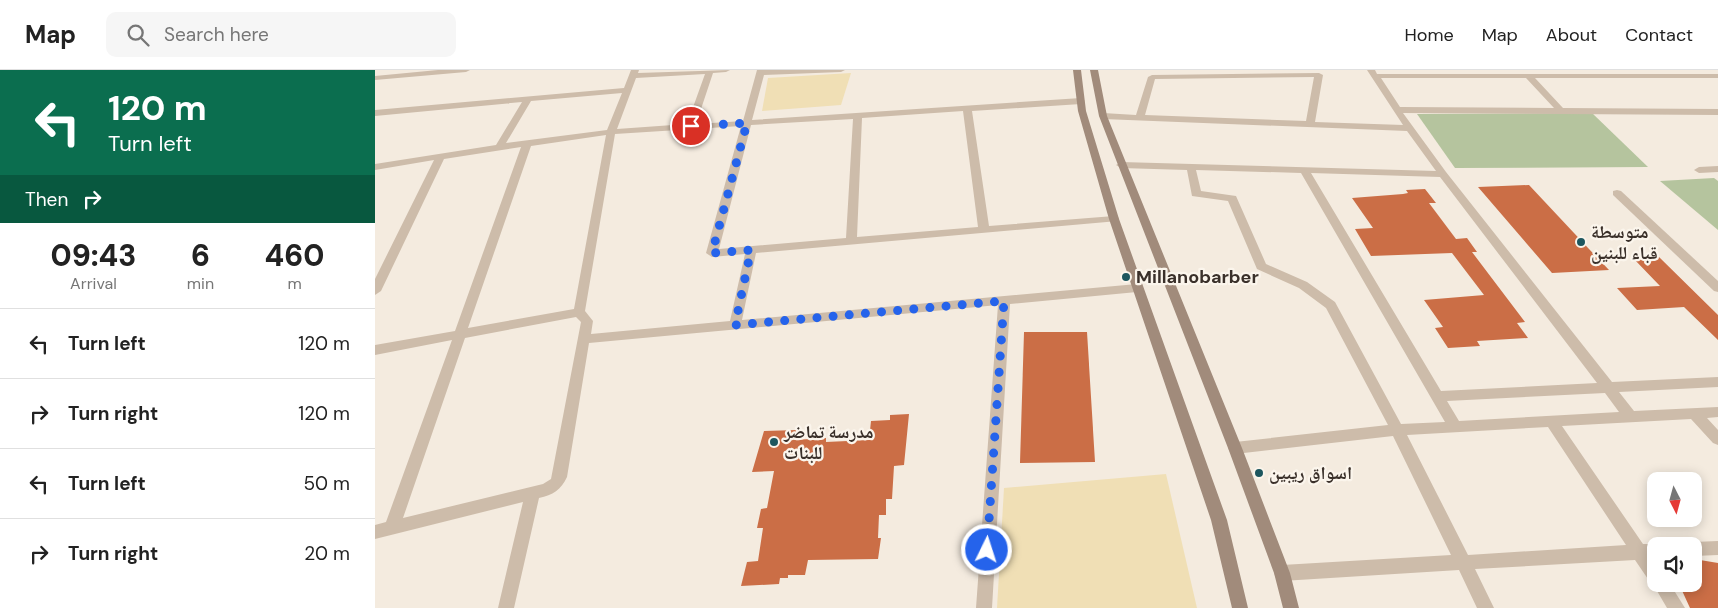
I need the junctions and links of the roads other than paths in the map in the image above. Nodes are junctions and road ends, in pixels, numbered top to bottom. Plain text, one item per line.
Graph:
1 (466, 70) edge
2 (710, 70) edge
3 (726, 70) edge
4 (841, 70) edge
5 (1077, 70) edge
6 (1094, 70) edge
7 (761, 71) edge
8 (794, 71) edge
9 (634, 73) edge
10 (1373, 73) edge
11 (1595, 73) edge
12 (1528, 76) junction
13 (1718, 76) edge
14 (375, 78) edge
15 (627, 90) junction
16 (528, 99) junction
17 (1081, 101) junction
18 (967, 108) junction
19 (1397, 110) junction
20 (1561, 112) junction
21 (1718, 112) edge
22 (375, 113) edge
23 (859, 115) junction
24 (1103, 116) junction
25 (1140, 117) junction
26 (747, 123) junction
27 (1310, 124) junction
28 (691, 126) junction
29 (1410, 128) junction
30 (611, 132) junction
31 (527, 143) junction
32 (499, 147) junction
33 (441, 156) junction
34 (1121, 165) junction
35 (375, 167) edge
36 (1191, 167) junction
37 (1718, 169) edge
38 (1304, 170) junction
39 (1699, 170) dead end
40 (1443, 174) junction
41 (1617, 193) dead end
42 (1114, 219) junction
43 (984, 230) junction
44 (851, 241) junction
45 (751, 250) junction
46 (1137, 288) junction
47 (1718, 288) edge
48 (375, 291) edge
49 (1004, 301) junction
50 (579, 312) junction
51 (735, 325) junction
52 (460, 334) junction
53 (585, 339) junction
54 (375, 350) edge
55 (1718, 382) edge
56 (1610, 388) junction
57 (1439, 396) junction
58 (1718, 412) edge
59 (1695, 414) junction
60 (1631, 417) junction
61 (1551, 421) junction
62 (1455, 426) junction
63 (1397, 430) junction
64 (1718, 439) edge
65 (1235, 448) junction
66 (533, 493) junction
67 (392, 528) junction
68 (375, 532) edge
69 (1718, 548) edge
70 (1702, 549) edge
71 (1640, 552) junction
72 (1647, 552) edge
73 (1464, 562) junction
74 (1647, 563) edge
75 (1282, 573) junction
76 (1666, 592) edge
77 (506, 608) edge
78 (983, 608) edge
79 (1240, 608) edge
80 (1291, 608) edge
81 (1487, 608) edge
82 (1677, 608) edge

1 - 14 street
2 - 3 street
2 - 9 street
2 - 28 street
4 - 8 street
5 - 17 main road
6 - 24 main road
7 - 8 street
7 - 26 street
9 - 15 street
10 - 12 street
10 - 19 street
11 - 12 street
11 - 13 street
12 - 20 street
15 - 16 street
15 - 30 street
16 - 22 street
16 - 32 street
17 - 18 street
17 - 42 main road
18 - 23 street
18 - 43 street
19 - 20 street
19 - 29 street
20 - 21 street
23 - 26 street
23 - 44 street
24 - 25 street
24 - 34 main road
25 - 27 street
25 - 27 street
26 - 28 street
26 - 45 street
27 - 29 street
28 - 30 street
29 - 40 street
30 - 31 street
30 - 50 street
31 - 32 street
31 - 52 street
32 - 33 street
33 - 35 street
33 - 48 street
34 - 36 street
34 - 65 main road
36 - 38 street
36 - 63 street
37 - 39 street
38 - 40 street
38 - 57 street
40 - 56 street
41 - 47 street
42 - 43 street
42 - 46 main road
43 - 44 street
44 - 45 street
45 - 51 street
46 - 49 street
46 - 79 main road
49 - 51 street
49 - 78 street
50 - 52 street
50 - 53 street
51 - 53 street
52 - 54 street
52 - 67 street
53 - 66 street
55 - 56 street
56 - 57 street
56 - 60 street
57 - 62 street
58 - 59 street
59 - 60 street
59 - 64 street
60 - 61 street
61 - 62 street
61 - 71 street
62 - 63 street
63 - 65 street
63 - 73 street
65 - 75 main road
66 - 67 street
66 - 77 street
67 - 68 street
69 - 70 street
71 - 72 street
71 - 73 street
71 - 74 street
73 - 75 street
73 - 81 street
75 - 80 main road
76 - 82 street

